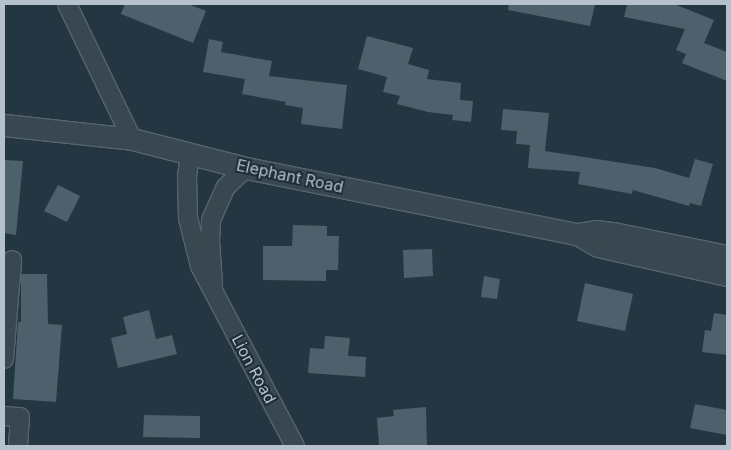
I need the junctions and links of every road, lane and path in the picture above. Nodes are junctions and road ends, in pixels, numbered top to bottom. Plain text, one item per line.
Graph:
1 (67, 4) edge
2 (4, 126) edge
3 (132, 139) junction
4 (190, 155) junction
5 (246, 168) junction
6 (635, 246) junction
7 (727, 256) edge
8 (12, 260) dead end
9 (727, 275) edge
10 (213, 292) junction
11 (6, 297) edge
12 (4, 359) edge
13 (4, 416) edge
14 (18, 446) edge
15 (295, 446) edge

1 - 3 street
2 - 3 street, Elephant Road
3 - 4 street, Elephant Road
4 - 5 street, Elephant Road
4 - 10 street, Lion Road
5 - 6 street, Elephant Road
5 - 10 street, Lion Road
6 - 7 street, Elephant Road
6 - 9 street, Elephant Road
8 - 11 street
10 - 15 street, Lion Road
11 - 12 street
13 - 14 street

